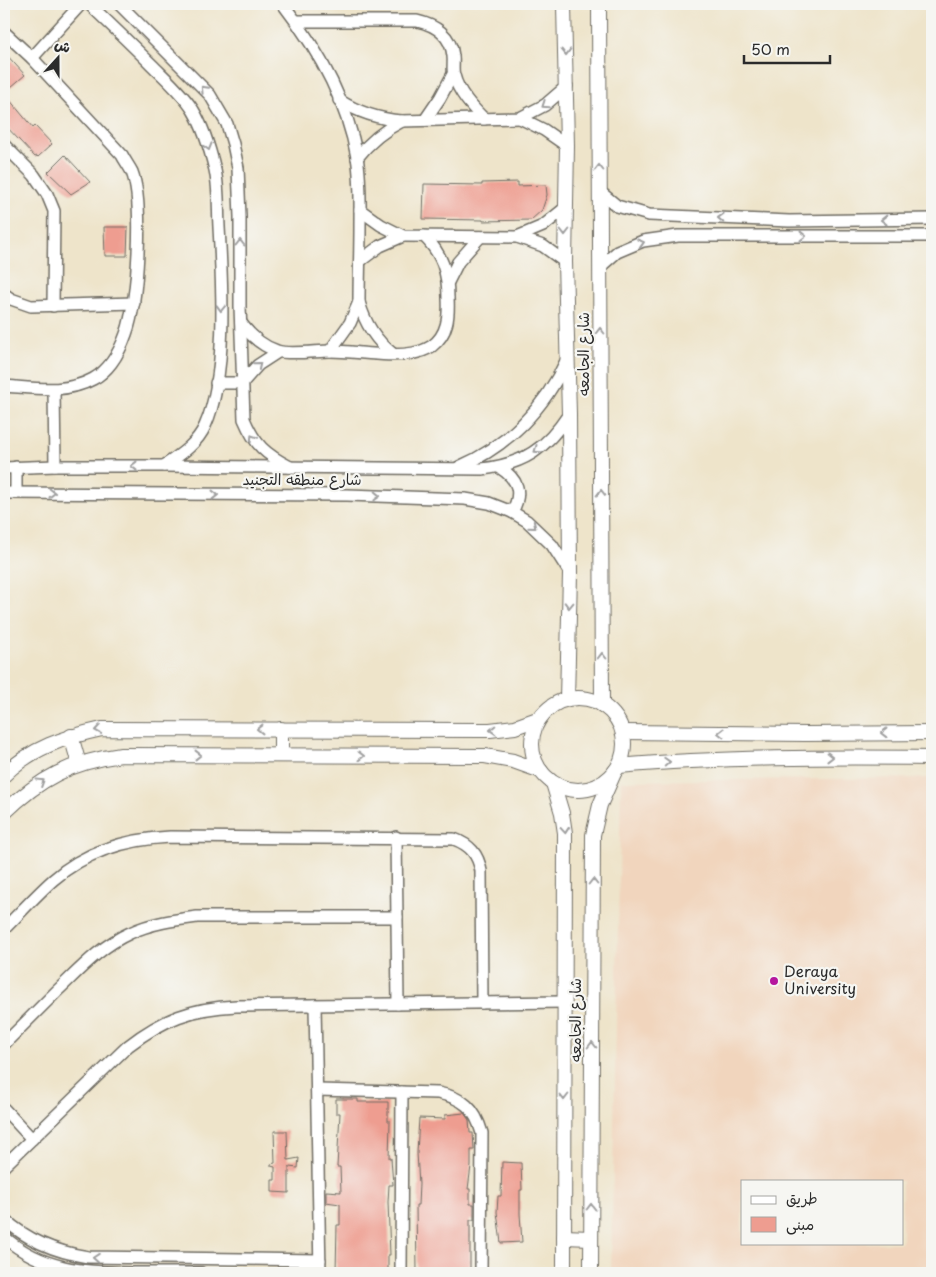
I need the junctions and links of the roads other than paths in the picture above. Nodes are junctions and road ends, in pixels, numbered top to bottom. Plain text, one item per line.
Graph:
1 (82, 4) edge
2 (89, 4) edge
3 (284, 4) edge
4 (564, 4) edge
5 (598, 4) edge
6 (122, 6) edge
7 (297, 21) junction
8 (4, 32) edge
9 (150, 35) junction
10 (136, 50) junction
11 (32, 58) junction
12 (453, 74) junction
13 (567, 86) junction
14 (339, 100) junction
15 (520, 118) junction
16 (484, 119) junction
17 (425, 120) junction
18 (402, 121) junction
19 (4, 145) edge
20 (567, 146) junction
21 (357, 158) junction
22 (599, 191) junction
23 (564, 209) junction
24 (360, 210) junction
25 (932, 219) edge
26 (404, 236) junction
27 (424, 236) junction
28 (480, 236) junction
29 (932, 236) edge
30 (517, 237) junction
31 (360, 260) junction
32 (565, 262) junction
33 (221, 264) junction
34 (240, 264) junction
35 (600, 267) junction
36 (448, 282) junction
37 (4, 294) edge
38 (359, 302) junction
39 (134, 303) junction
40 (54, 306) junction
41 (241, 323) junction
42 (330, 351) junction
43 (278, 352) junction
44 (393, 354) junction
45 (568, 358) junction
46 (216, 383) junction
47 (242, 383) junction
48 (4, 386) edge
49 (54, 390) junction
50 (569, 414) junction
51 (55, 466) junction
52 (164, 466) junction
53 (499, 467) junction
54 (4, 468) edge
55 (16, 468) junction
56 (291, 468) junction
57 (455, 469) junction
58 (4, 493) edge
59 (16, 493) junction
60 (512, 512) junction
61 (570, 574) junction
62 (567, 700) junction
63 (602, 705) junction
64 (540, 718) junction
65 (281, 729) junction
66 (623, 732) junction
67 (932, 733) edge
68 (70, 736) junction
69 (281, 755) junction
70 (929, 760) edge
71 (79, 764) junction
72 (617, 769) junction
73 (541, 771) junction
74 (4, 775) edge
75 (553, 783) junction
76 (4, 813) edge
77 (396, 838) junction
78 (397, 917) junction
79 (4, 929) edge
80 (565, 1002) junction
81 (482, 1003) junction
82 (398, 1004) junction
83 (315, 1005) junction
84 (4, 1044) edge
85 (317, 1090) junction
86 (402, 1092) junction
87 (4, 1108) edge
88 (32, 1139) junction
89 (4, 1166) edge
90 (4, 1219) edge
91 (4, 1237) edge
92 (564, 1237) junction
93 (591, 1238) junction
94 (320, 1260) junction
95 (201, 1273) edge
96 (320, 1273) edge
97 (401, 1273) edge
98 (481, 1273) edge
99 (564, 1273) edge
100 (591, 1273) edge

1 - 11 street
2 - 10 street
3 - 7 street
4 -> 13 street, شارع الجامعه
22 -> 5 street, شارع الجامعه
6 - 9 street
7 - 12 street
7 - 14 street
8 - 11 street
9 - 10 street
34 -> 9 street
10 -> 33 street
11 - 39 street
12 - 16 street
12 - 17 street
13 -> 15 street
13 - 20 street, شارع الجامعه
14 - 18 street
14 - 21 street
15 - 16 street
15 - 20 street
16 - 17 street
17 - 18 street
18 - 21 street
19 - 40 street
20 - 23 street, شارع الجامعه
21 - 24 street
25 -> 22 street
22 - 35 street, شارع الجامعه
23 - 30 street
23 -> 32 street, شارع الجامعه
24 - 26 street
24 - 31 street
26 - 27 street
26 - 31 street
27 - 28 street
27 - 36 street
28 - 30 street
28 - 36 street
35 -> 29 street
30 - 32 street
31 - 38 street
32 - 45 street, شارع الجامعه
33 - 34 street
33 -> 46 street
34 - 41 street
63 -> 35 street, شارع الجامعه
36 - 44 street
37 - 40 street
38 - 42 street
38 - 44 street
39 - 40 street
39 - 49 street
41 - 43 street
41 - 47 street
42 - 43 street
42 - 44 street
47 -> 43 street
45 - 50 street, شارع الجامعه
45 - 57 street
46 - 47 street
46 - 52 street
56 -> 47 street
48 - 49 street
49 - 51 street
50 -> 53 street, شارع منطقه التجنيد
50 - 61 street, شارع الجامعه
52 -> 51 street, شارع منطقه التجنيد
51 - 55 street, شارع منطقه التجنيد
52 - 56 street, شارع منطقه التجنيد
53 - 57 street, شارع منطقه التجنيد
53 - 60 street
54 - 55 street, شارع منطقه التجنيد
55 - 59 street
56 - 57 street, شارع منطقه التجنيد
58 - 59 street, شارع منطقه التجنيد
59 -> 60 street, شارع منطقه التجنيد
60 -> 61 street, شارع منطقه التجنيد
61 -> 62 street, شارع الجامعه
62 - 63 street
62 - 64 street
63 - 66 street
64 -> 65 street
64 - 73 street
65 -> 68 street
65 - 69 street
67 -> 66 street
66 - 72 street
68 - 71 street
68 - 74 street
71 -> 69 street
69 -> 73 street
72 -> 70 street
76 -> 71 street
72 - 75 street
93 -> 72 street, شارع الجامعه
73 - 75 street
75 -> 80 street, شارع الجامعه
77 - 78 street
77 - 79 street
77 - 81 street
78 - 82 street
78 - 84 street
80 - 81 street
80 -> 92 street, شارع الجامعه
81 - 82 street
82 - 83 street
83 - 85 street
83 - 88 street
85 - 86 street
85 - 94 street
86 - 97 street
86 - 98 street
87 - 88 street
88 - 89 street
94 -> 90 street
91 - 95 street
92 - 93 street
92 - 99 street, شارع الجامعه
93 - 100 street, شارع الجامعه
94 - 96 street

